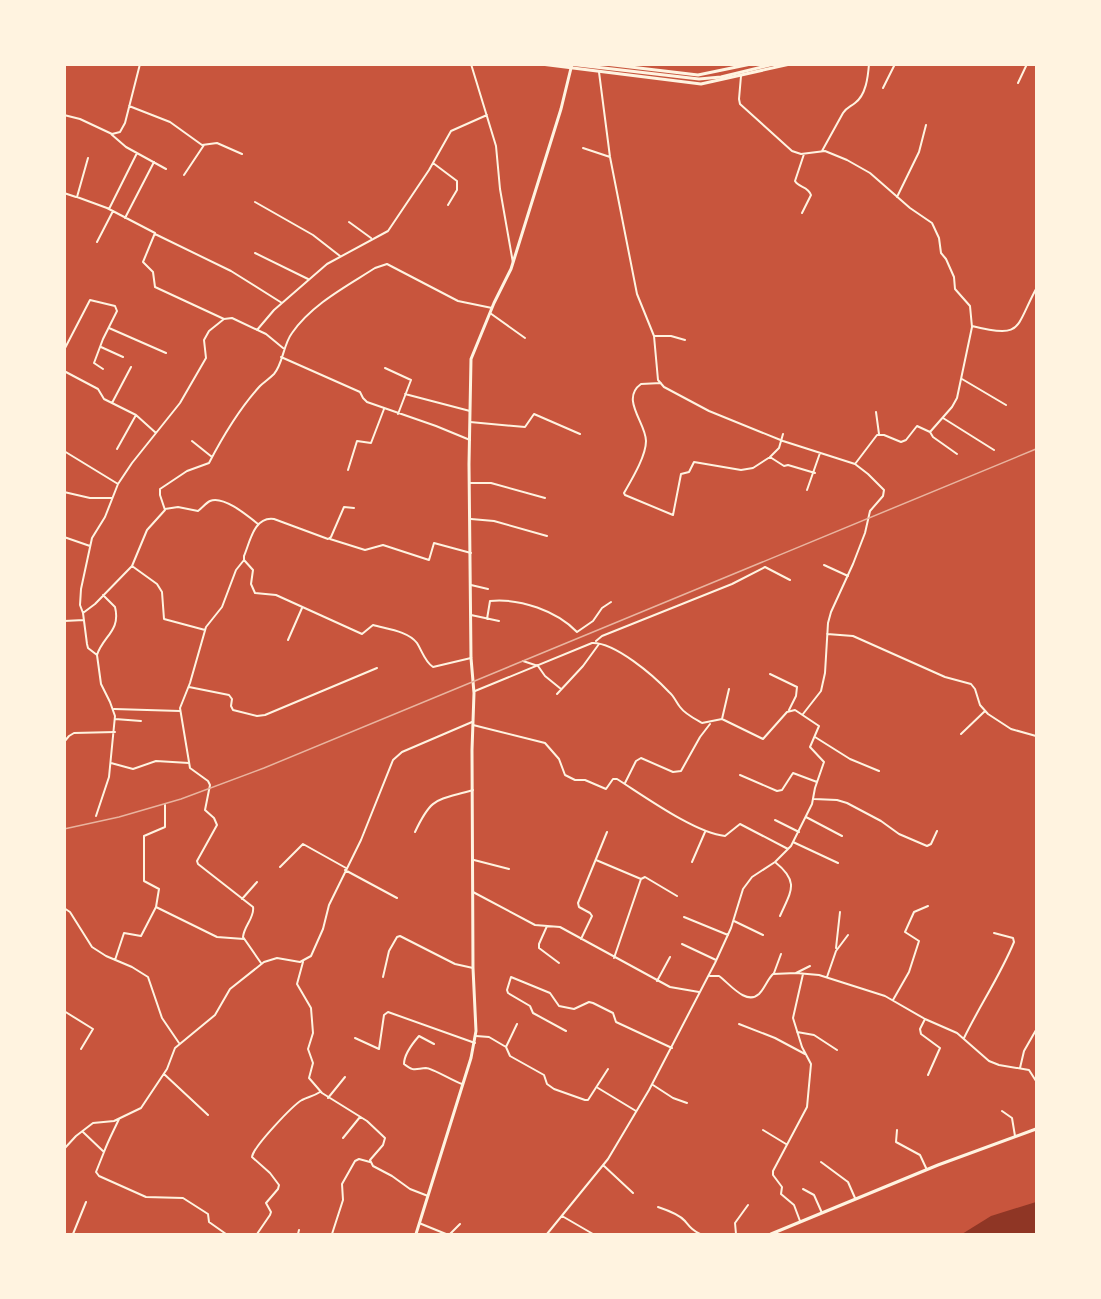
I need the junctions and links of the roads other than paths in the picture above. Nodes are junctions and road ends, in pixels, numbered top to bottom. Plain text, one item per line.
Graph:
1 (140, 64) edge
2 (471, 64) edge
3 (541, 64) edge
4 (594, 64) edge
5 (605, 64) edge
6 (751, 64) edge
7 (774, 64) edge
8 (790, 64) edge
9 (869, 64) edge
10 (895, 64) edge
11 (1027, 64) edge
12 (571, 66) edge
13 (593, 72) junction
14 (599, 72) junction
15 (741, 76) junction
16 (1018, 83) dead end
17 (884, 88) dead end
18 (129, 106) junction
19 (64, 115) edge
20 (487, 116) junction
21 (926, 125) dead end
22 (111, 133) junction
23 (204, 145) junction
24 (583, 148) dead end
25 (822, 151) junction
26 (137, 153) junction
27 (242, 154) dead end
28 (804, 154) junction
29 (610, 157) junction
30 (88, 158) dead end
31 (154, 162) junction
32 (433, 163) junction
33 (166, 169) dead end
34 (184, 175) dead end
35 (64, 193) edge
36 (76, 197) junction
37 (897, 197) junction
38 (255, 202) dead end
39 (448, 205) dead end
40 (109, 208) junction
41 (113, 211) junction
42 (802, 213) dead end
43 (125, 218) junction
44 (349, 222) dead end
45 (155, 234) junction
46 (371, 238) junction
47 (97, 242) dead end
48 (255, 253) dead end
49 (340, 256) junction
50 (513, 263) junction
51 (308, 279) junction
52 (1036, 289) edge
53 (282, 303) junction
54 (492, 308) junction
55 (490, 313) junction
56 (224, 319) junction
57 (972, 326) junction
58 (108, 328) junction
59 (257, 330) junction
60 (654, 336) junction
61 (525, 338) dead end
62 (685, 340) dead end
63 (100, 347) junction
64 (283, 348) junction
65 (64, 350) edge
66 (166, 353) dead end
67 (123, 357) dead end
68 (281, 357) junction
69 (131, 367) dead end
70 (385, 368) dead end
71 (103, 369) dead end
72 (64, 371) edge
73 (962, 378) junction
74 (661, 383) junction
75 (405, 394) junction
76 (112, 403) junction
77 (1006, 405) dead end
78 (384, 409) junction
79 (470, 411) junction
80 (876, 412) dead end
81 (398, 414) junction
82 (136, 415) junction
83 (942, 417) junction
84 (470, 422) junction
85 (930, 432) junction
86 (156, 433) junction
87 (580, 434) dead end
88 (783, 434) dead end
89 (879, 434) junction
90 (470, 440) junction
91 (192, 441) dead end
92 (783, 441) junction
93 (117, 449) dead end
94 (994, 450) dead end
95 (64, 451) edge
96 (820, 453) junction
97 (957, 454) dead end
98 (212, 457) junction
99 (770, 457) junction
100 (855, 464) junction
101 (348, 470) dead end
102 (815, 473) junction
103 (470, 483) junction
104 (118, 484) junction
105 (807, 490) dead end
106 (64, 492) edge
107 (112, 498) junction
108 (545, 498) dead end
109 (354, 508) dead end
110 (165, 509) junction
111 (471, 519) junction
112 (258, 524) junction
113 (548, 536) dead end
114 (64, 537) edge
115 (330, 539) junction
116 (90, 546) junction
117 (471, 553) junction
118 (244, 560) junction
119 (824, 565) dead end
120 (132, 566) junction
121 (848, 576) junction
122 (790, 580) dead end
123 (471, 585) junction
124 (488, 589) dead end
125 (103, 595) junction
126 (610, 602) dead end
127 (302, 608) junction
128 (83, 613) junction
129 (471, 615) junction
130 (487, 619) junction
131 (84, 620) junction
132 (64, 621) edge
133 (499, 621) dead end
134 (205, 630) junction
135 (826, 634) junction
136 (288, 640) dead end
137 (595, 642) junction
138 (599, 644) junction
139 (97, 655) junction
140 (471, 658) junction
141 (523, 661) dead end
142 (538, 666) junction
143 (377, 668) dead end
144 (770, 674) dead end
145 (189, 687) junction
146 (561, 689) junction
147 (729, 689) dead end
148 (474, 692) junction
149 (557, 694) dead end
150 (114, 709) junction
151 (789, 710) junction
152 (180, 711) junction
153 (985, 711) junction
154 (803, 715) junction
155 (115, 719) junction
156 (722, 719) junction
157 (141, 721) dead end
158 (712, 722) junction
159 (472, 724) junction
160 (115, 732) junction
161 (961, 734) dead end
162 (1036, 736) edge
163 (815, 737) junction
164 (64, 741) edge
165 (111, 763) junction
166 (189, 764) junction
167 (879, 771) dead end
168 (740, 775) dead end
169 (817, 782) junction
170 (625, 784) junction
171 (473, 790) junction
172 (813, 800) junction
173 (165, 805) dead end
174 (96, 816) dead end
175 (806, 817) junction
176 (775, 820) dead end
177 (706, 831) junction
178 (938, 831) dead end
179 (415, 832) dead end
180 (607, 832) dead end
181 (799, 832) junction
182 (842, 836) dead end
183 (793, 842) junction
184 (788, 849) junction
185 (473, 860) junction
186 (596, 860) junction
187 (692, 862) dead end
188 (775, 862) junction
189 (838, 863) dead end
190 (280, 867) dead end
191 (346, 869) junction
192 (508, 869) dead end
193 (641, 879) junction
194 (257, 882) dead end
195 (473, 892) junction
196 (677, 896) dead end
197 (397, 898) dead end
198 (242, 899) junction
199 (928, 906) dead end
200 (156, 907) junction
201 (64, 908) edge
202 (840, 912) dead end
203 (780, 916) dead end
204 (684, 917) dead end
205 (733, 920) junction
206 (547, 926) junction
207 (994, 933) dead end
208 (728, 935) junction
209 (764, 935) dead end
210 (848, 935) dead end
211 (244, 939) junction
212 (581, 939) junction
213 (682, 944) dead end
214 (836, 951) junction
215 (781, 954) dead end
216 (670, 957) dead end
217 (614, 958) junction
218 (115, 960) junction
219 (716, 960) junction
220 (303, 961) junction
221 (559, 963) dead end
222 (261, 964) junction
223 (810, 966) dead end
224 (473, 968) junction
225 (796, 973) junction
226 (773, 974) junction
227 (803, 974) junction
228 (383, 977) dead end
229 (708, 977) junction
230 (827, 977) junction
231 (657, 981) junction
232 (699, 993) junction
233 (893, 1000) junction
234 (64, 1011) edge
235 (925, 1019) junction
236 (517, 1024) dead end
237 (739, 1024) dead end
238 (1036, 1030) edge
239 (566, 1031) dead end
240 (797, 1032) junction
241 (476, 1036) junction
242 (355, 1038) dead end
243 (964, 1038) junction
244 (474, 1043) junction
245 (180, 1044) junction
246 (434, 1044) dead end
247 (506, 1047) junction
248 (672, 1048) junction
249 (81, 1049) dead end
250 (837, 1050) dead end
251 (805, 1054) junction
252 (1020, 1068) junction
253 (608, 1070) dead end
254 (164, 1074) junction
255 (928, 1074) dead end
256 (345, 1077) dead end
257 (1036, 1081) edge
258 (462, 1084) junction
259 (652, 1085) junction
260 (598, 1088) junction
261 (321, 1092) junction
262 (328, 1098) junction
263 (687, 1103) dead end
264 (637, 1111) junction
265 (1002, 1111) dead end
266 (208, 1115) dead end
267 (360, 1117) junction
268 (119, 1119) junction
269 (1036, 1129) edge
270 (763, 1130) dead end
271 (897, 1130) dead end
272 (82, 1131) junction
273 (1015, 1136) junction
274 (343, 1138) dead end
275 (787, 1145) junction
276 (64, 1149) edge
277 (104, 1152) junction
278 (370, 1162) junction
279 (821, 1162) dead end
280 (603, 1165) junction
281 (927, 1170) junction
282 (803, 1189) dead end
283 (633, 1193) dead end
284 (428, 1196) junction
285 (856, 1200) junction
286 (86, 1202) dead end
287 (748, 1205) dead end
288 (658, 1207) dead end
289 (822, 1213) junction
290 (562, 1216) junction
291 (800, 1221) junction
292 (419, 1223) junction
293 (460, 1224) dead end
294 (299, 1230) dead end
295 (73, 1234) edge
296 (226, 1234) edge
297 (257, 1234) edge
298 (297, 1234) edge
299 (332, 1234) edge
300 (416, 1234) edge
301 (448, 1234) edge
302 (547, 1234) edge
303 (593, 1234) edge
304 (700, 1234) edge
305 (736, 1234) edge
306 (771, 1234) edge

1 - 18 street
2 - 20 street
3 - 12 main road
4 - 13 main road
5 - 6 main road
7 - 12 main road
8 - 15 main road
9 - 25 street
10 - 17 street
11 - 16 street
12 - 13 main road
12 - 50 main road
13 - 14 main road
14 - 15 main road
14 - 29 street
15 - 28 street
18 - 22 street
18 - 23 street
19 - 22 street
20 - 32 street
20 - 50 street
21 - 37 street
22 - 26 street
23 - 27 street
23 - 34 street
24 - 29 street
25 - 28 street
25 - 37 street
26 - 31 street
26 - 40 street
28 - 42 street
29 - 60 street
30 - 36 street
31 - 33 street
31 - 43 street
32 - 39 street
32 - 46 street
35 - 36 street
36 - 40 street
37 - 57 street
38 - 49 street
40 - 41 street
41 - 43 street
41 - 47 street
43 - 45 street
44 - 46 street
45 - 53 street
45 - 56 street
46 - 49 street
48 - 51 street
49 - 51 street
50 - 54 main road
51 - 53 street
52 - 57 street
53 - 59 street
54 - 55 main road
54 - 64 street
55 - 61 street
55 - 79 main road
56 - 59 street
56 - 86 street
57 - 73 street
58 - 63 street
58 - 65 street
58 - 66 street
59 - 64 street
60 - 62 street
60 - 74 street
63 - 67 street
63 - 71 street
64 - 68 street
68 - 78 street
68 - 98 street
69 - 76 street
70 - 75 street
72 - 76 street
73 - 77 street
73 - 83 street
74 - 92 street
74 - 99 street
75 - 79 street
75 - 81 street
76 - 82 street
78 - 81 street
78 - 101 street
79 - 84 main road
80 - 89 street
81 - 90 street
82 - 86 street
82 - 93 street
83 - 85 street
83 - 94 street
84 - 87 street
84 - 90 main road
85 - 89 street
85 - 97 street
86 - 104 street
88 - 92 street
89 - 100 street
90 - 103 main road
91 - 98 street
92 - 96 street
92 - 99 street
95 - 104 street
96 - 100 street
96 - 102 street
98 - 110 street
99 - 102 street
100 - 121 street
102 - 105 street
103 - 108 street
103 - 111 main road
104 - 107 street
106 - 107 street
107 - 116 street
109 - 115 street
110 - 112 street
110 - 120 street
111 - 113 street
111 - 117 main road
112 - 115 street
112 - 118 street
114 - 116 street
115 - 117 street
116 - 128 street
117 - 123 main road
118 - 127 street
118 - 134 street
119 - 121 street
120 - 125 street
120 - 134 street
121 - 135 street
122 - 137 street
123 - 124 street
123 - 129 main road
125 - 128 street
125 - 139 street
126 - 130 street
127 - 136 street
127 - 140 street
128 - 131 street
129 - 130 street
129 - 140 main road
130 - 133 street
131 - 132 street
131 - 139 street
134 - 145 street
135 - 153 street
135 - 154 street
137 - 138 street
137 - 142 street
138 - 146 street
138 - 158 street
139 - 150 street
140 - 148 main road
141 - 142 street
142 - 146 street
142 - 148 street
143 - 145 street
144 - 151 street
145 - 152 street
146 - 149 street
147 - 156 street
148 - 159 main road
150 - 152 street
150 - 155 street
151 - 154 street
151 - 156 street
152 - 166 street
153 - 161 street
153 - 162 street
154 - 163 street
155 - 157 street
155 - 160 street
156 - 158 street
158 - 170 street
159 - 170 street
159 - 171 main road
159 - 191 street
160 - 164 street
160 - 165 street
163 - 167 street
163 - 169 street
165 - 166 street
165 - 174 street
166 - 198 street
168 - 169 street
169 - 172 street
170 - 177 street
171 - 179 street
171 - 185 main road
172 - 175 street
172 - 178 street
173 - 200 street
175 - 181 street
175 - 182 street
176 - 181 street
177 - 184 street
177 - 187 street
180 - 186 street
181 - 183 street
183 - 184 street
183 - 189 street
184 - 188 street
185 - 192 street
185 - 195 main road
186 - 193 street
186 - 212 street
188 - 203 street
188 - 205 street
190 - 191 street
191 - 197 street
191 - 220 street
193 - 196 street
193 - 217 street
194 - 198 street
195 - 206 street
195 - 224 main road
198 - 211 street
199 - 233 street
200 - 211 street
200 - 218 street
201 - 218 street
202 - 214 street
204 - 208 street
205 - 208 street
205 - 209 street
206 - 212 street
206 - 221 street
207 - 243 street
208 - 219 street
210 - 214 street
211 - 222 street
212 - 217 street
213 - 219 street
214 - 230 street
215 - 226 street
216 - 231 street
217 - 231 street
218 - 245 street
219 - 229 street
220 - 222 street
220 - 261 street
222 - 245 street
223 - 225 street
224 - 228 street
224 - 241 main road
225 - 226 street
225 - 227 street
226 - 229 street
227 - 230 street
227 - 240 street
229 - 232 street
230 - 233 street
231 - 232 street
232 - 248 street
233 - 235 street
234 - 249 street
235 - 243 street
235 - 255 street
236 - 247 street
237 - 251 street
238 - 252 street
239 - 248 street
240 - 250 street
240 - 251 street
241 - 244 main road
241 - 247 street
242 - 244 street
243 - 252 street
244 - 258 main road
245 - 254 street
246 - 258 street
247 - 260 street
248 - 259 street
251 - 275 street
252 - 257 street
253 - 260 street
254 - 266 street
254 - 268 street
256 - 262 street
258 - 284 main road
259 - 263 street
259 - 264 street
260 - 264 street
261 - 262 street
261 - 297 street
262 - 267 street
264 - 280 street
265 - 273 street
267 - 274 street
267 - 278 street
268 - 272 street
268 - 277 street
269 - 273 main road
270 - 275 street
271 - 281 street
272 - 276 street
272 - 277 street
273 - 281 main road
275 - 291 street
277 - 296 street
278 - 284 street
278 - 299 street
279 - 285 street
280 - 283 street
280 - 290 street
281 - 285 main road
282 - 289 street
284 - 292 main road
285 - 289 main road
286 - 295 street
287 - 305 street
288 - 304 street
289 - 291 main road
290 - 302 street
290 - 303 street
291 - 306 main road
292 - 300 main road
292 - 301 street
293 - 301 street
294 - 298 street

